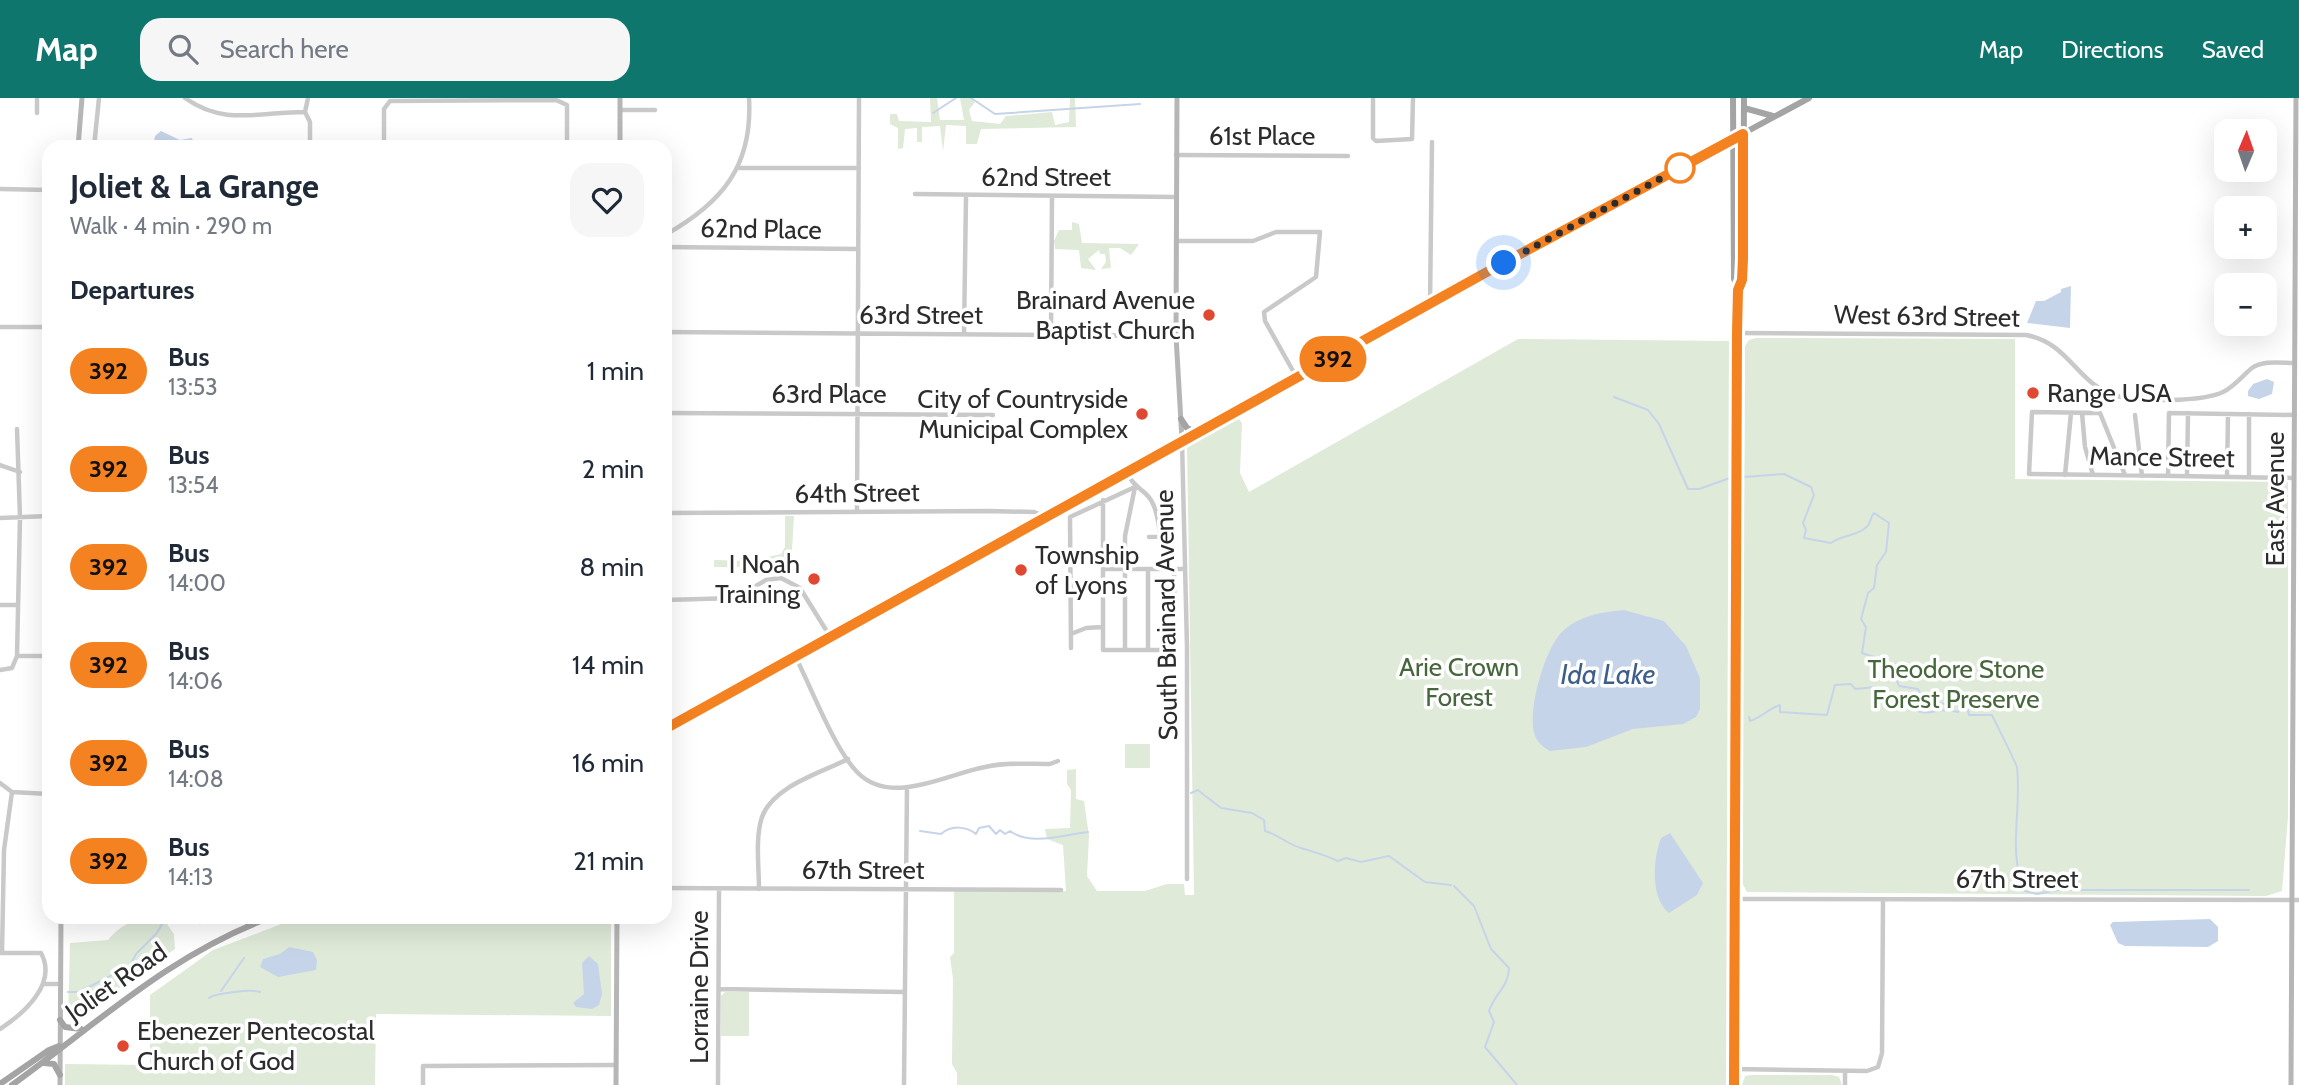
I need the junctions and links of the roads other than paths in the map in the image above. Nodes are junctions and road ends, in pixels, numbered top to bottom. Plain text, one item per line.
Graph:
1 (37, 98) edge
2 (82, 98) edge
3 (99, 98) edge
4 (185, 98) edge
5 (308, 98) edge
6 (620, 98) edge
7 (749, 98) edge
8 (859, 98) edge
9 (1177, 98) edge
10 (1373, 98) edge
11 (1413, 98) edge
12 (1733, 98) edge
13 (1744, 98) edge
14 (1809, 98) edge
15 (2296, 98) edge
16 (1744, 108) junction
17 (620, 110) junction
18 (655, 110) dead end
19 (304, 112) junction
20 (37, 113) dead end
21 (1775, 116) junction
22 (1743, 134) junction
23 (79, 140) edge
24 (95, 140) edge
25 (310, 140) edge
26 (384, 140) edge
27 (567, 140) edge
28 (620, 140) edge
29 (1734, 140) junction
30 (1432, 142) dead end
31 (1177, 155) junction
32 (1348, 156) dead end
33 (859, 167) junction
34 (739, 168) junction
35 (0, 189) edge
36 (42, 190) edge
37 (915, 194) dead end
38 (966, 195) junction
39 (1052, 196) junction
40 (1176, 197) junction
41 (672, 231) edge
42 (1176, 242) junction
43 (672, 247) edge
44 (857, 249) junction
45 (1738, 286) junction
46 (1430, 304) junction
47 (0, 327) edge
48 (42, 327) edge
49 (672, 332) edge
50 (858, 333) junction
51 (1737, 333) junction
52 (964, 334) junction
53 (1051, 335) junction
54 (1176, 336) junction
55 (2294, 363) junction
56 (1297, 379) junction
57 (2071, 412) junction
58 (672, 413) edge
59 (858, 413) junction
60 (2082, 413) junction
61 (2188, 413) junction
62 (2228, 414) junction
63 (2249, 414) junction
64 (993, 415) dead end
65 (2136, 415) dead end
66 (2295, 415) junction
67 (1181, 419) junction
68 (17, 429) dead end
69 (1197, 433) junction
70 (1182, 440) junction
71 (0, 465) edge
72 (20, 472) junction
73 (1127, 474) junction
74 (2065, 475) junction
75 (2093, 475) junction
76 (2125, 475) junction
77 (2142, 476) junction
78 (2168, 476) junction
79 (2187, 476) junction
80 (2227, 477) junction
81 (2249, 477) junction
82 (2294, 478) junction
83 (1135, 487) junction
84 (1102, 500) junction
85 (857, 510) junction
86 (672, 513) edge
87 (42, 516) edge
88 (20, 517) junction
89 (1048, 517) junction
90 (0, 518) edge
91 (1172, 536) dead end
92 (1149, 537) dead end
93 (1161, 537) junction
94 (1103, 569) junction
95 (1124, 569) junction
96 (1148, 569) junction
97 (1174, 569) junction
98 (1185, 569) junction
99 (672, 600) edge
100 (0, 605) edge
101 (16, 605) junction
102 (1103, 627) junction
103 (1071, 634) junction
104 (831, 638) junction
105 (1071, 648) dead end
106 (1125, 650) junction
107 (1148, 650) junction
108 (17, 656) junction
109 (42, 656) edge
110 (796, 658) junction
111 (2296, 665) edge
112 (0, 670) edge
113 (672, 725) edge
114 (848, 759) junction
115 (1058, 761) dead end
116 (2296, 782) edge
117 (0, 783) edge
118 (907, 788) junction
119 (12, 792) junction
120 (42, 794) edge
121 (1187, 879) dead end
122 (672, 888) edge
123 (719, 889) junction
124 (759, 889) junction
125 (906, 890) junction
126 (1061, 890) dead end
127 (1735, 899) junction
128 (1883, 900) junction
129 (2291, 900) junction
130 (2299, 900) edge
131 (61, 924) edge
132 (253, 924) edge
133 (617, 924) edge
134 (248, 926) joint
135 (1, 953) edge
136 (44, 984) junction
137 (60, 984) junction
138 (720, 989) junction
139 (903, 992) junction
140 (60, 1020) junction
141 (0, 1029) edge
142 (83, 1029) junction
143 (61, 1046) junction
144 (42, 1063) junction
145 (616, 1065) junction
146 (1734, 1069) junction
147 (1845, 1071) junction
148 (60, 1074) junction
149 (0, 1084) edge
150 (12, 1085) edge
151 (60, 1085) edge
152 (424, 1085) edge
153 (616, 1085) edge
154 (718, 1085) edge
155 (904, 1085) edge
156 (1734, 1085) edge
157 (1845, 1085) edge
158 (2291, 1085) edge

1 - 20 street
2 - 23 street
3 - 24 street
4 - 19 street
5 - 19 street
6 - 17 street
7 - 34 street
8 - 33 street
9 - 31 street, South Brainard Avenue
10 - 11 street
12 - 29 main road
13 - 16 main road
14 - 21 main road
15 - 55 street, East Avenue
16 - 21 main road
16 - 22 main road
17 - 18 street
17 - 28 street
19 - 25 street
21 - 22 main road
22 - 29 main road
22 - 45 main road
26 - 27 street
29 - 45 main road
29 - 46 main road
30 - 46 street
31 - 32 street, 61st Place
31 - 40 street, South Brainard Avenue
33 - 34 street
33 - 44 street
34 - 41 street
35 - 36 street
37 - 38 street, 62nd Street
38 - 39 street, 62nd Street
38 - 52 street
39 - 40 street, 62nd Street
39 - 53 street
40 - 42 street, South Brainard Avenue
42 - 54 street, South Brainard Avenue
42 - 56 street
43 - 44 street, 62nd Place
44 - 50 street
45 - 51 main road
46 - 56 main road
47 - 48 street
49 - 50 street, 63rd Street
50 - 52 street, 63rd Street
50 - 59 street
51 - 55 street, West 63rd Street
51 - 127 main road
52 - 53 street, 63rd Street
53 - 54 street, 63rd Street
54 - 67 street, South Brainard Avenue
55 - 66 street, East Avenue
56 - 69 main road
57 - 60 street
57 - 74 street
57 - 74 street, Mance Street
58 - 59 street, 63rd Place
59 - 64 street, 63rd Place
59 - 85 street
60 - 75 street
60 - 76 street
61 - 62 street
61 - 78 street
61 - 79 street
62 - 63 street
62 - 80 street
63 - 66 street
63 - 81 street
65 - 77 street
66 - 82 street, East Avenue
67 - 69 main road
67 - 70 street, South Brainard Avenue
68 - 72 street
69 - 70 main road
70 - 73 main road
70 - 98 street, South Brainard Avenue
71 - 72 street
72 - 88 street
73 - 83 street
73 - 89 main road
74 - 75 street, Mance Street
75 - 76 street, Mance Street
76 - 77 street, Mance Street
77 - 78 street, Mance Street
78 - 79 street, Mance Street
79 - 80 street, Mance Street
80 - 81 street, Mance Street
81 - 82 street, Mance Street
82 - 111 street, East Avenue
83 - 84 street
83 - 93 street
83 - 95 street
84 - 94 street
84 - 103 street
85 - 86 street, 64th Street
85 - 89 street, 64th Street
87 - 88 street
88 - 90 street
88 - 101 street
89 - 104 main road
91 - 93 street
92 - 93 street
94 - 95 street
94 - 102 street
95 - 96 street
95 - 106 street
96 - 97 street
96 - 107 street
97 - 98 street
97 - 107 street
98 - 121 street, South Brainard Avenue
99 - 104 street
100 - 101 street
101 - 108 street
102 - 103 street
102 - 106 street
103 - 105 street
104 - 110 main road
106 - 107 street
108 - 109 street
108 - 112 street
110 - 113 main road
110 - 114 street
111 - 116 street, East Avenue
114 - 118 street
114 - 124 street
115 - 118 street
116 - 129 street, East Avenue
117 - 119 street
118 - 125 street
119 - 120 street
119 - 135 street
122 - 123 street, 67th Street
123 - 124 street, 67th Street
123 - 138 street, Lorraine Drive
124 - 125 street, 67th Street
125 - 126 street, 67th Street
125 - 139 street
127 - 128 street, 67th Street
127 - 146 main road
128 - 129 street, 67th Street
128 - 147 street
129 - 130 street, 67th Street
129 - 158 street, East Avenue
131 - 137 street
132 - 134 main road, Joliet Road
133 - 145 street
134 - 142 main road, Joliet Road
135 - 136 street
136 - 137 street
136 - 141 street
137 - 140 street
138 - 139 street
138 - 154 street, Lorraine Drive
139 - 155 street
140 - 142 main road
140 - 143 street
142 - 143 main road, Joliet Road
143 - 144 main road, Joliet Road
143 - 148 street
143 - 149 main road, Joliet Road
144 - 148 main road
144 - 150 main road, Joliet Road
145 - 152 street
145 - 153 street
146 - 147 street
146 - 156 main road
147 - 157 street
148 - 151 street

